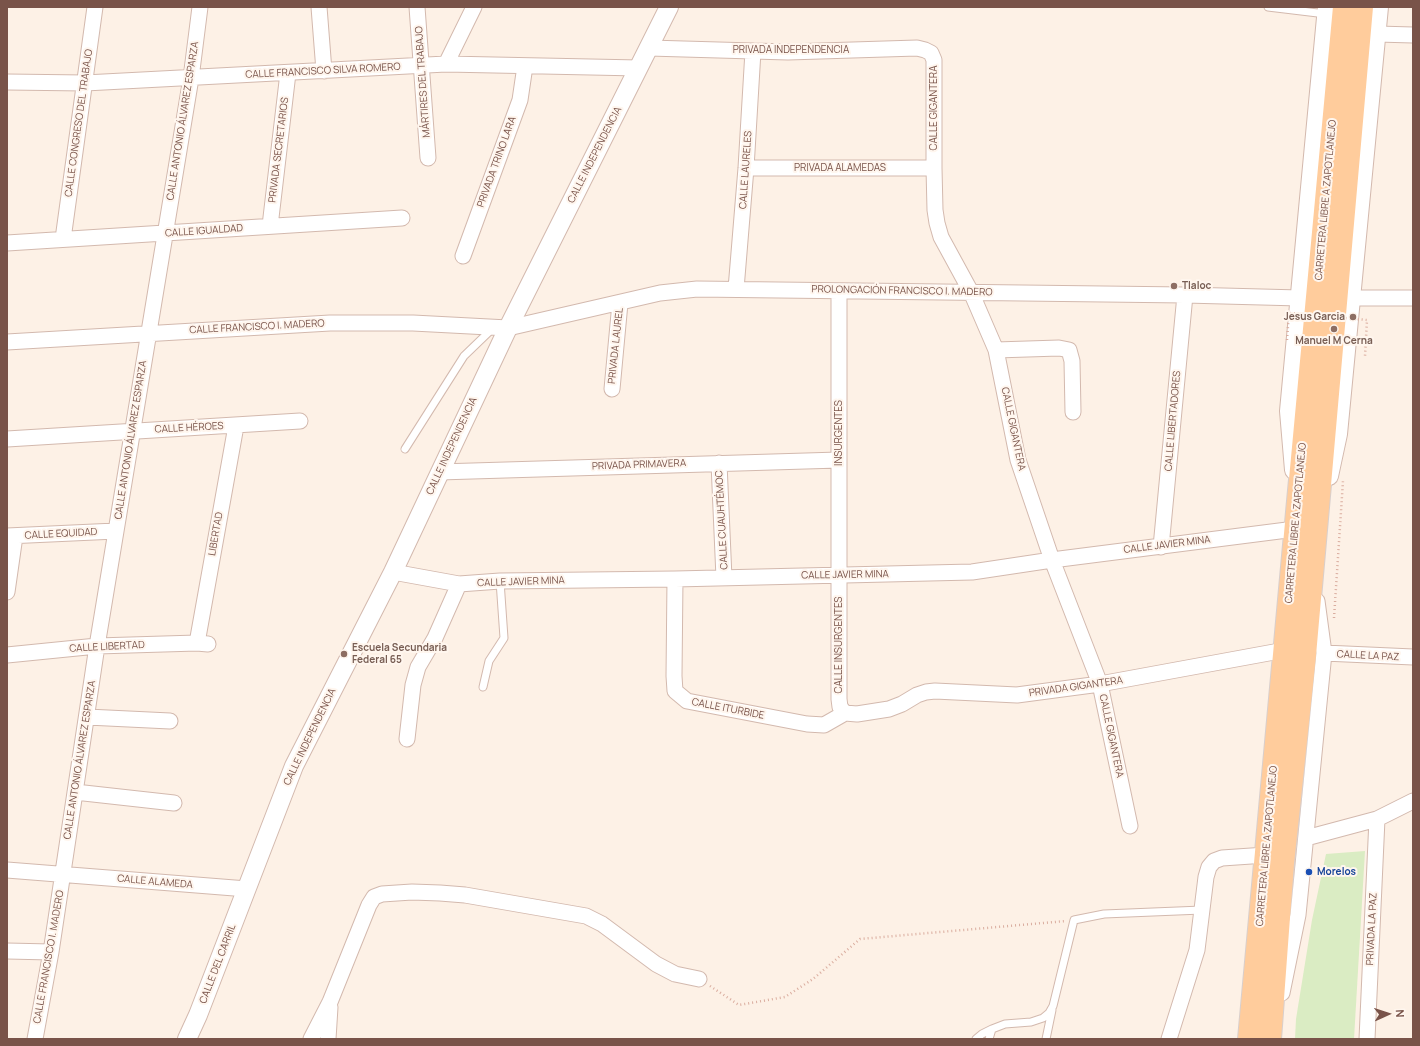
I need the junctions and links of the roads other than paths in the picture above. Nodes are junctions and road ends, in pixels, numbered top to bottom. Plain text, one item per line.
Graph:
1 (95, 7) edge
2 (200, 7) edge
3 (319, 7) edge
4 (417, 7) edge
5 (474, 7) edge
6 (669, 7) edge
7 (1268, 7) edge
8 (1362, 7) edge
9 (1379, 7) edge
10 (1291, 8) edge
11 (1333, 9) edge
12 (1377, 34) junction
13 (1413, 35) edge
14 (649, 48) junction
15 (753, 51) junction
16 (932, 53) joint
17 (446, 64) junction
18 (422, 66) junction
19 (524, 66) junction
20 (639, 68) junction
21 (324, 71) junction
22 (288, 73) junction
23 (191, 78) junction
24 (7, 82) edge
25 (85, 83) junction
26 (428, 158) dead end
27 (746, 168) junction
28 (934, 168) junction
29 (402, 218) dead end
30 (270, 226) junction
31 (165, 233) junction
32 (63, 239) junction
33 (7, 243) edge
34 (463, 256) dead end
35 (736, 289) junction
36 (839, 291) junction
37 (971, 292) junction
38 (1185, 295) junction
39 (1300, 298) junction
40 (1352, 298) junction
41 (1413, 298) edge
42 (620, 303) junction
43 (501, 328) junction
44 (148, 334) junction
45 (7, 342) edge
46 (996, 350) junction
47 (612, 389) dead end
48 (1074, 412) dead end
49 (300, 421) dead end
50 (236, 426) junction
51 (132, 432) junction
52 (7, 439) edge
53 (405, 449) dead end
54 (839, 460) junction
55 (719, 463) junction
56 (439, 472) junction
57 (1296, 520) junction
58 (116, 531) junction
59 (11, 536) edge
60 (1161, 547) junction
61 (1312, 559) junction
62 (1052, 560) junction
63 (393, 572) junction
64 (839, 575) junction
65 (724, 578) junction
66 (675, 579) junction
67 (500, 581) junction
68 (459, 584) junction
69 (7, 592) edge
70 (203, 643) joint
71 (98, 646) junction
72 (1284, 650) junction
73 (1324, 653) junction
74 (7, 655) edge
75 (1413, 658) edge
76 (1100, 684) junction
77 (483, 687) dead end
78 (845, 713) junction
79 (87, 717) junction
80 (170, 721) dead end
81 (406, 739) dead end
82 (75, 792) junction
83 (1413, 801) edge
84 (174, 803) dead end
85 (1377, 819) junction
86 (1130, 826) dead end
87 (1306, 838) junction
88 (1266, 855) junction
89 (7, 870) edge
90 (63, 874) junction
91 (247, 889) junction
92 (1202, 910) junction
93 (7, 951) edge
94 (51, 952) junction
95 (699, 979) road end
96 (330, 1002) junction
97 (1053, 1006) junction
98 (992, 1029) junction
99 (35, 1039) edge
100 (187, 1039) edge
101 (311, 1039) edge
102 (328, 1039) edge
103 (976, 1039) edge
104 (989, 1039) edge
105 (1046, 1039) edge
106 (1169, 1039) edge
107 (1249, 1039) edge
108 (1271, 1039) edge
109 (1367, 1039) edge

1 - 25 street, CALLE CONGRESO DEL TRABAJO
2 - 23 street, CALLE ANTONIO ÁLVAREZ ESPARZA
3 - 21 street
4 - 18 street, MÁRTIRES DEL TRABAJO
5 - 17 street
6 - 14 street, CALLE INDEPENDENCIA
7 - 10 lane
8 - 61 main road, CARRETERA LIBRE A ZAPOTLANEJO
9 - 12 street
10 - 11 lane
11 - 39 street
11 - 57 main road, CARRETERA LIBRE A ZAPOTLANEJO
12 - 13 street
12 - 40 street
14 - 15 street, PRIVADA INDEPENDENCIA
14 - 20 street, CALLE INDEPENDENCIA
15 - 16 street, PRIVADA INDEPENDENCIA
15 - 27 street, CALLE LAURELES
16 - 28 street, CALLE GIGANTERA
17 - 18 street, CALLE FRANCISCO SILVA ROMERO
17 - 19 street, CALLE FRANCISCO SILVA ROMERO
18 - 21 street, CALLE FRANCISCO SILVA ROMERO
18 - 26 street, MÁRTIRES DEL TRABAJO
19 - 20 street, CALLE FRANCISCO SILVA ROMERO
19 - 34 street, PRIVADA TRINO LARA
20 - 43 street, CALLE INDEPENDENCIA
21 - 22 street, CALLE FRANCISCO SILVA ROMERO
22 - 23 street, CALLE FRANCISCO SILVA ROMERO
22 - 30 street, PRIVADA SECRETARIOS
23 - 25 street, CALLE FRANCISCO SILVA ROMERO
23 - 31 street, CALLE ANTONIO ÁLVAREZ ESPARZA
24 - 25 street, CALLE FRANCISCO SILVA ROMERO
25 - 32 street, CALLE CONGRESO DEL TRABAJO
27 - 28 street, PRIVADA ALAMEDAS
27 - 35 street, CALLE LAURELES
28 - 37 street, CALLE GIGANTERA
29 - 30 street, CALLE IGUALDAD
30 - 31 street, CALLE IGUALDAD
31 - 32 street, CALLE IGUALDAD
31 - 44 street, CALLE ANTONIO ÁLVAREZ ESPARZA
32 - 33 street, CALLE IGUALDAD
35 - 36 street, PROLONGACIÓN FRANCISCO I. MADERO
35 - 42 street, PROLONGACIÓN FRANCISCO I. MADERO
36 - 37 street, PROLONGACIÓN FRANCISCO I. MADERO
36 - 54 street, INSURGENTES
37 - 38 street, PROLONGACIÓN FRANCISCO I. MADERO
37 - 46 street, CALLE GIGANTERA
38 - 39 street, PROLONGACIÓN FRANCISCO I. MADERO
38 - 60 street, CALLE LIBERTADORES
39 - 57 street
40 - 41 street
40 - 61 street
42 - 43 street, PROLONGACIÓN FRANCISCO I. MADERO
42 - 47 street, PRIVADA LAUREL
43 - 44 street, CALLE FRANCISCO I. MADERO
43 - 53 lane
43 - 56 street, CALLE INDEPENDENCIA
44 - 45 street, CALLE FRANCISCO I. MADERO
44 - 51 street, CALLE ANTONIO ÁLVAREZ ESPARZA
46 - 48 street
46 - 62 street, CALLE GIGANTERA
49 - 50 street, CALLE HÉROES
50 - 51 street, CALLE HÉROES
50 - 70 street, LIBERTAD
51 - 52 street, CALLE HÉROES
51 - 58 street, CALLE ANTONIO ÁLVAREZ ESPARZA
54 - 55 street, PRIVADA PRIMAVERA
54 - 64 street, INSURGENTES
55 - 56 street, PRIVADA PRIMAVERA
55 - 65 street, CALLE CUAUHTÉMOC
56 - 63 street, CALLE INDEPENDENCIA
57 - 60 street, CALLE JAVIER MINA
57 - 72 main road, CARRETERA LIBRE A ZAPOTLANEJO
58 - 59 street, CALLE EQUIDAD
58 - 71 street, CALLE ANTONIO ÁLVAREZ ESPARZA
59 - 69 street
60 - 62 street, CALLE JAVIER MINA
61 - 73 street
61 - 108 main road, CARRETERA LIBRE A ZAPOTLANEJO
62 - 64 street, CALLE JAVIER MINA
62 - 76 street, CALLE GIGANTERA
63 - 68 street, CALLE JAVIER MINA
63 - 91 street, CALLE INDEPENDENCIA
64 - 65 street, CALLE JAVIER MINA
64 - 78 street, CALLE INSURGENTES
65 - 66 street, CALLE JAVIER MINA
66 - 67 street, CALLE JAVIER MINA
66 - 78 street, CALLE ITURBIDE
67 - 68 street, CALLE JAVIER MINA
67 - 77 lane
68 - 81 street
70 - 71 street, CALLE LIBERTAD
71 - 74 street, CALLE LIBERTAD
71 - 79 street, CALLE ANTONIO ÁLVAREZ ESPARZA
72 - 76 street, PRIVADA GIGANTERA
72 - 88 main road, CARRETERA LIBRE A ZAPOTLANEJO
73 - 75 street, CALLE LA PAZ
73 - 87 street
76 - 78 street, PRIVADA GIGANTERA
76 - 86 street, CALLE GIGANTERA
79 - 80 street
79 - 82 street, CALLE ANTONIO ÁLVAREZ ESPARZA
82 - 84 street
82 - 90 street, CALLE ANTONIO ÁLVAREZ ESPARZA
83 - 85 street
85 - 87 street
85 - 109 street, PRIVADA LA PAZ
87 - 108 street
88 - 92 street
88 - 107 main road, CARRETERA LIBRE A ZAPOTLANEJO
89 - 90 street, CALLE ALAMEDA
90 - 91 street, CALLE ALAMEDA
90 - 94 street, CALLE FRANCISCO I. MADERO
91 - 100 street, CALLE DEL CARRIL
92 - 97 lane
92 - 106 street
93 - 94 street
94 - 99 street, CALLE FRANCISCO I. MADERO
95 - 96 street
96 - 101 street
96 - 102 street
97 - 98 lane
97 - 105 lane
98 - 103 lane
98 - 104 lane

